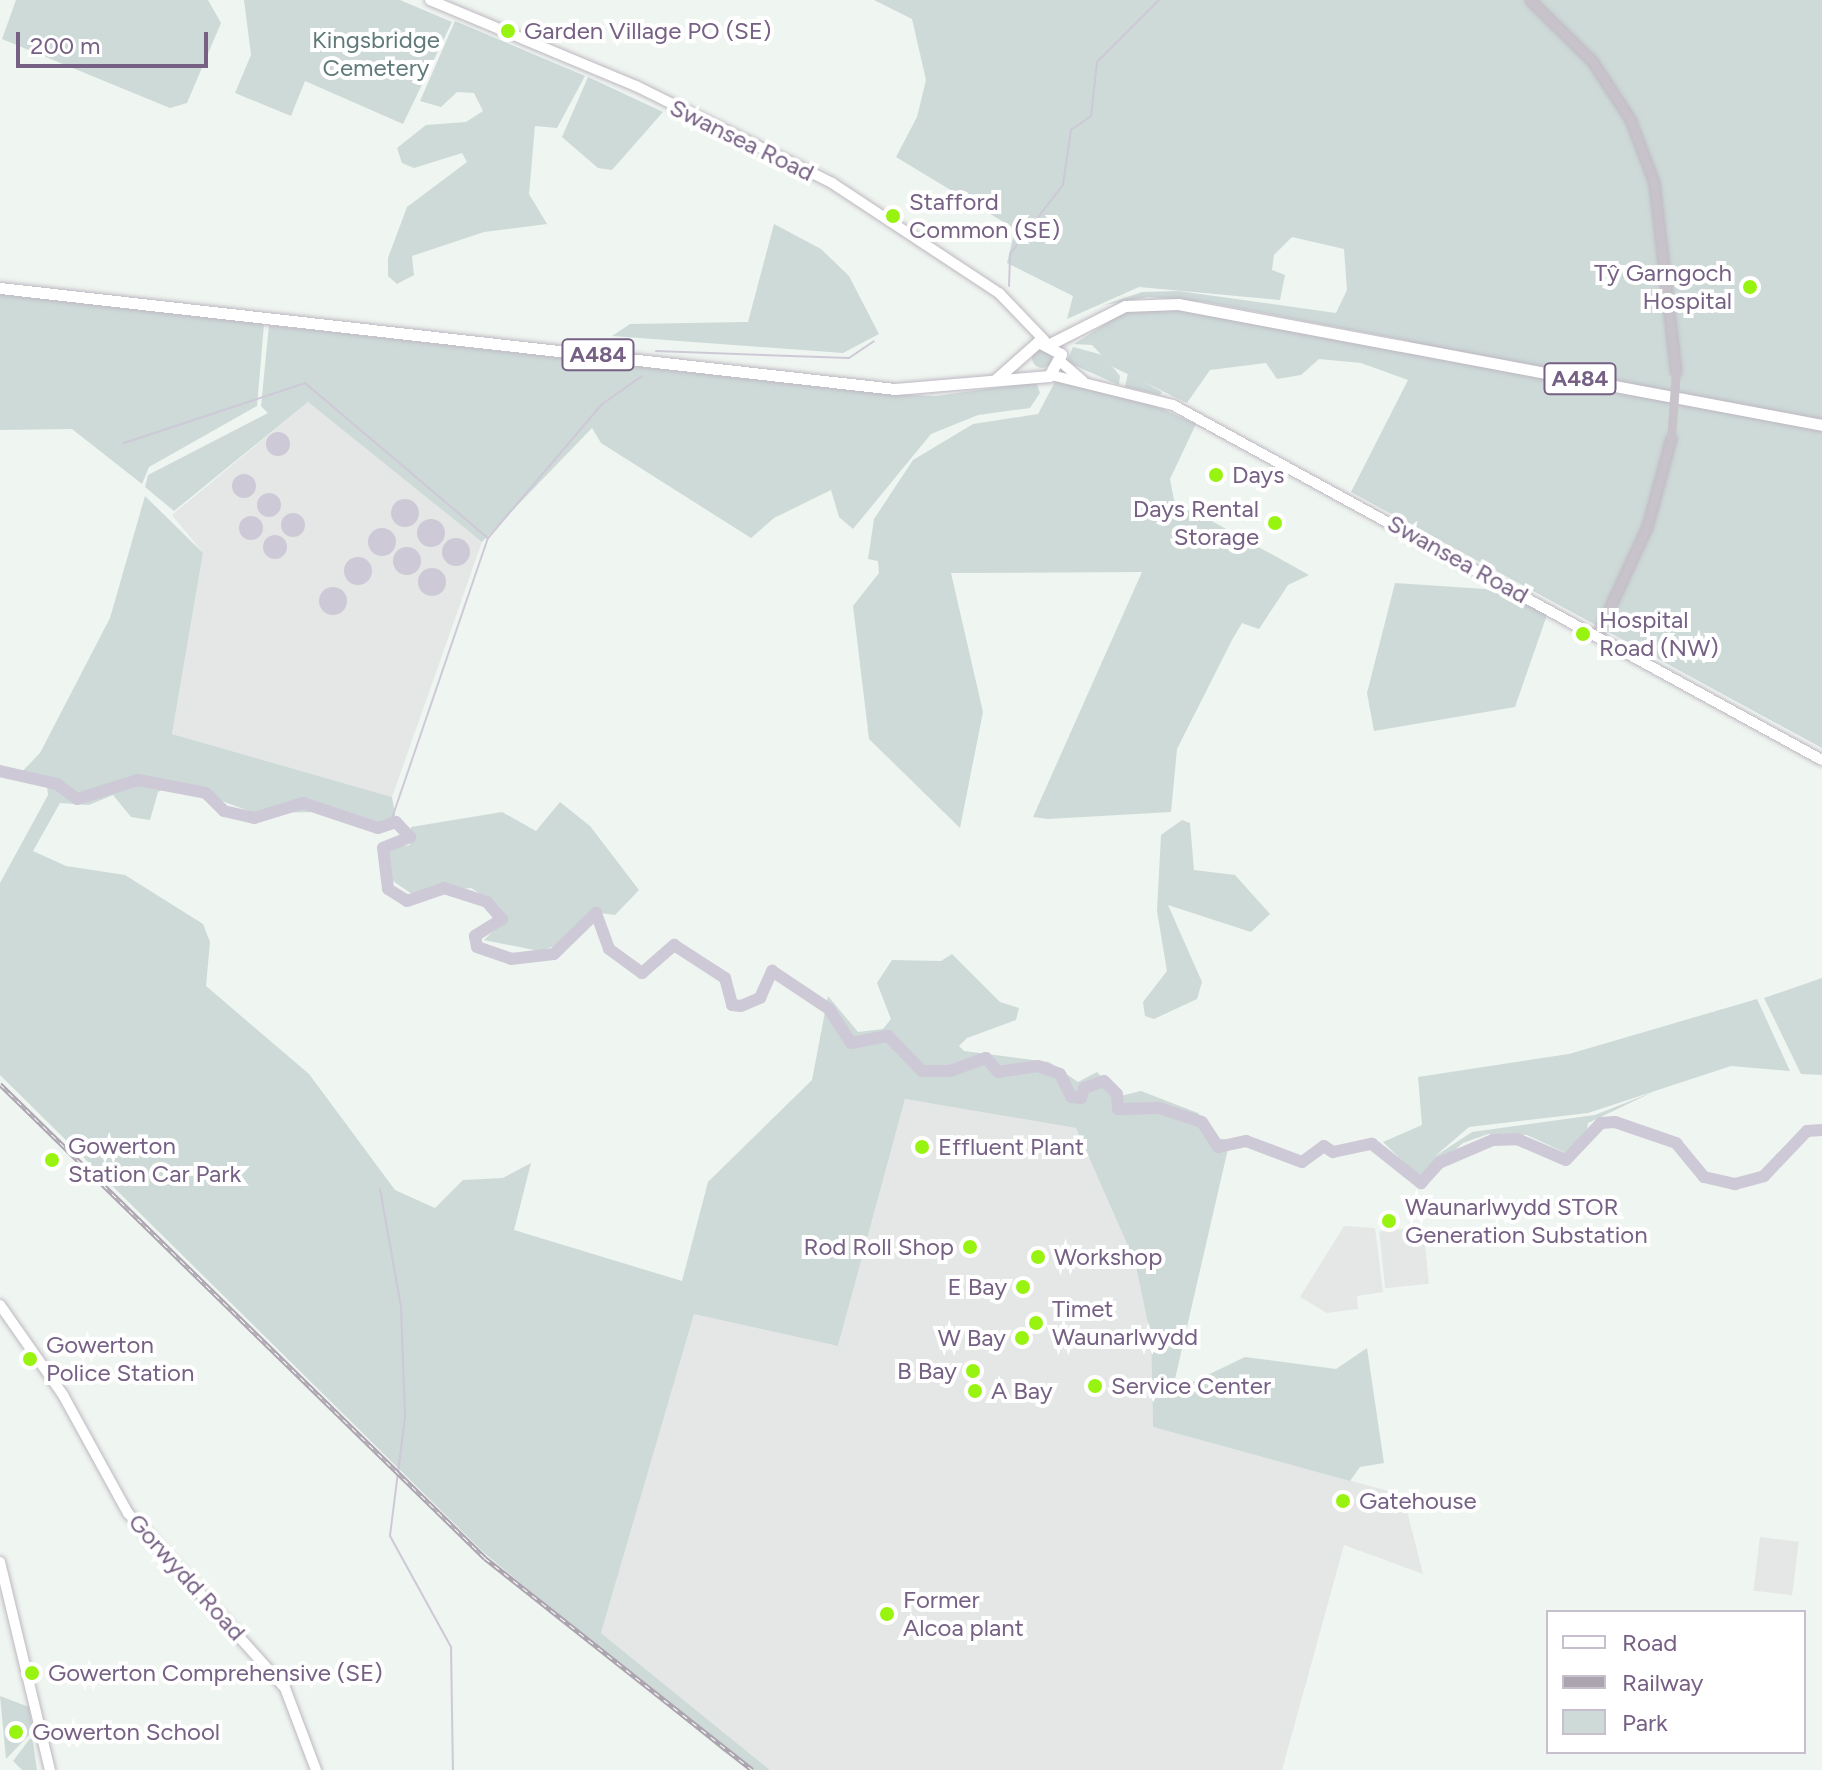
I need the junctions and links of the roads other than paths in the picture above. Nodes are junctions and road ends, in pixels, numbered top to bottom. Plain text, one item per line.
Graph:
1 (430, 0) edge
2 (1530, 0) edge
3 (0, 288) edge
4 (1029, 324) junction
5 (1076, 333) junction
6 (1049, 342) junction
7 (1028, 351) junction
8 (1061, 358) junction
9 (1035, 374) junction
10 (1051, 375) junction
11 (996, 379) junction
12 (1085, 382) junction
13 (1822, 425) edge
14 (1597, 635) junction
15 (1822, 760) edge
16 (0, 1305) edge
17 (0, 1562) edge
18 (50, 1770) edge
19 (316, 1770) edge

1 - 4 main road, Swansea Road
2 - 14 street, bridge
3 - 11 main road, A484
4 - 6 main road, Swansea Road
4 - 7 main road
5 - 6 main road, A484
5 - 8 main road, A484
5 - 13 main road, A484
6 - 7 main road, A484
6 - 8 main road
7 - 9 main road
7 - 11 main road, A484
8 - 10 main road, A484
8 - 12 main road, Swansea Road
9 - 10 main road, A484
9 - 11 main road, A484
10 - 12 main road, Swansea Road
12 - 14 main road, Swansea Road
14 - 15 main road, Swansea Road
16 - 19 main road, Gorwydd Road
17 - 18 main road

